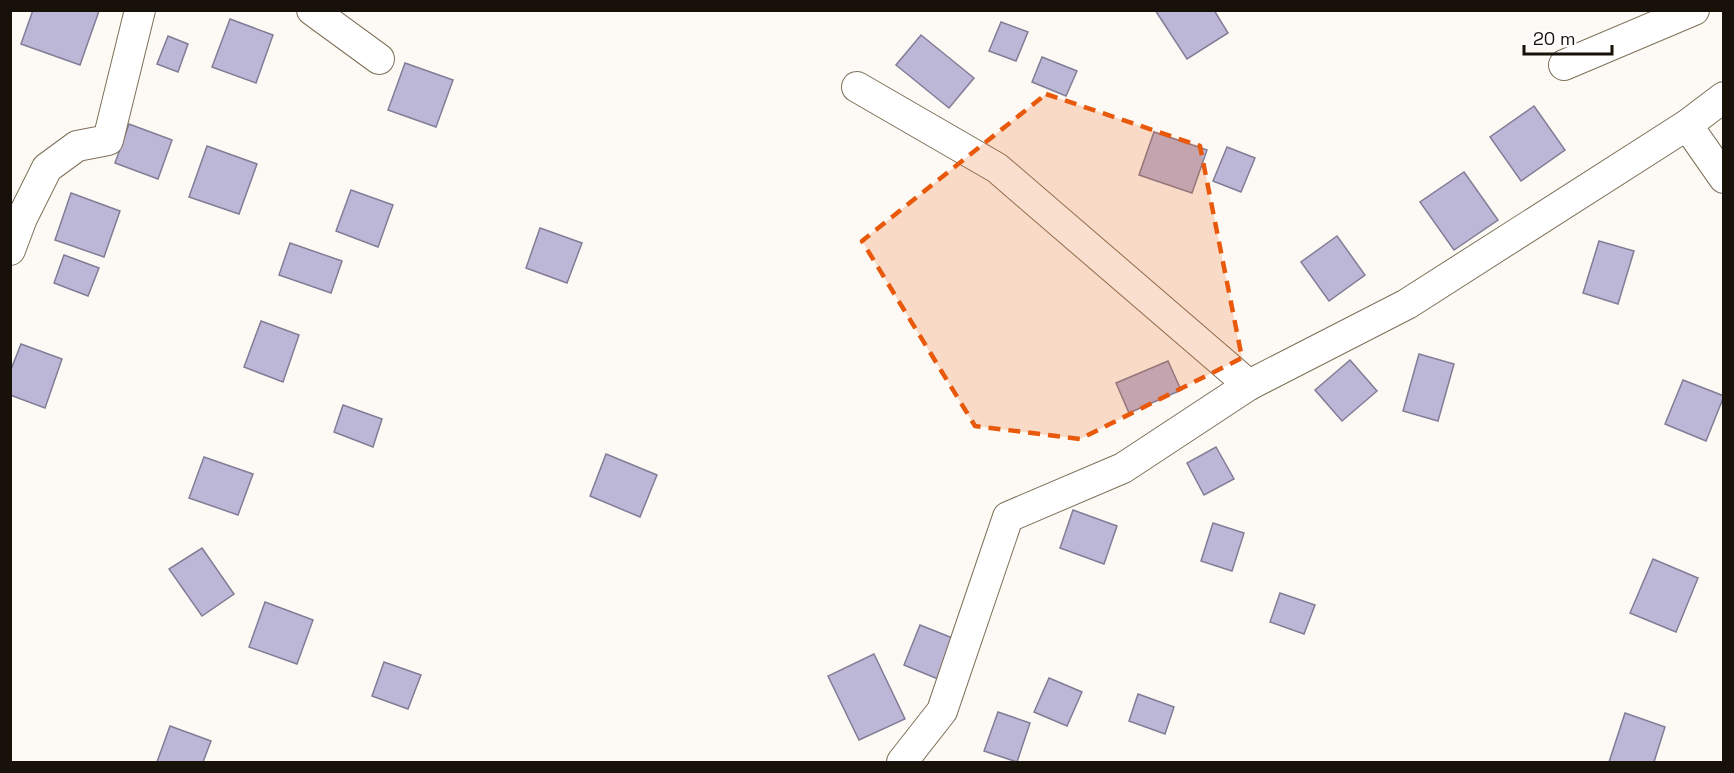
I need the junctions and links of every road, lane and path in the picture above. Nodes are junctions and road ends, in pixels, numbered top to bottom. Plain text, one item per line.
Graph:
1 (140, 10) edge
2 (312, 10) edge
3 (1694, 10) edge
4 (379, 58) dead end
5 (1564, 65) dead end
6 (857, 87) dead end
7 (1724, 97) edge
8 (1687, 124) junction
9 (1724, 178) edge
10 (10, 250) edge
11 (1249, 385) junction
12 (902, 762) edge

1 - 10 street
2 - 4 street
3 - 5 street
6 - 11 street
7 - 8 street
8 - 9 street
8 - 11 street
11 - 12 street

